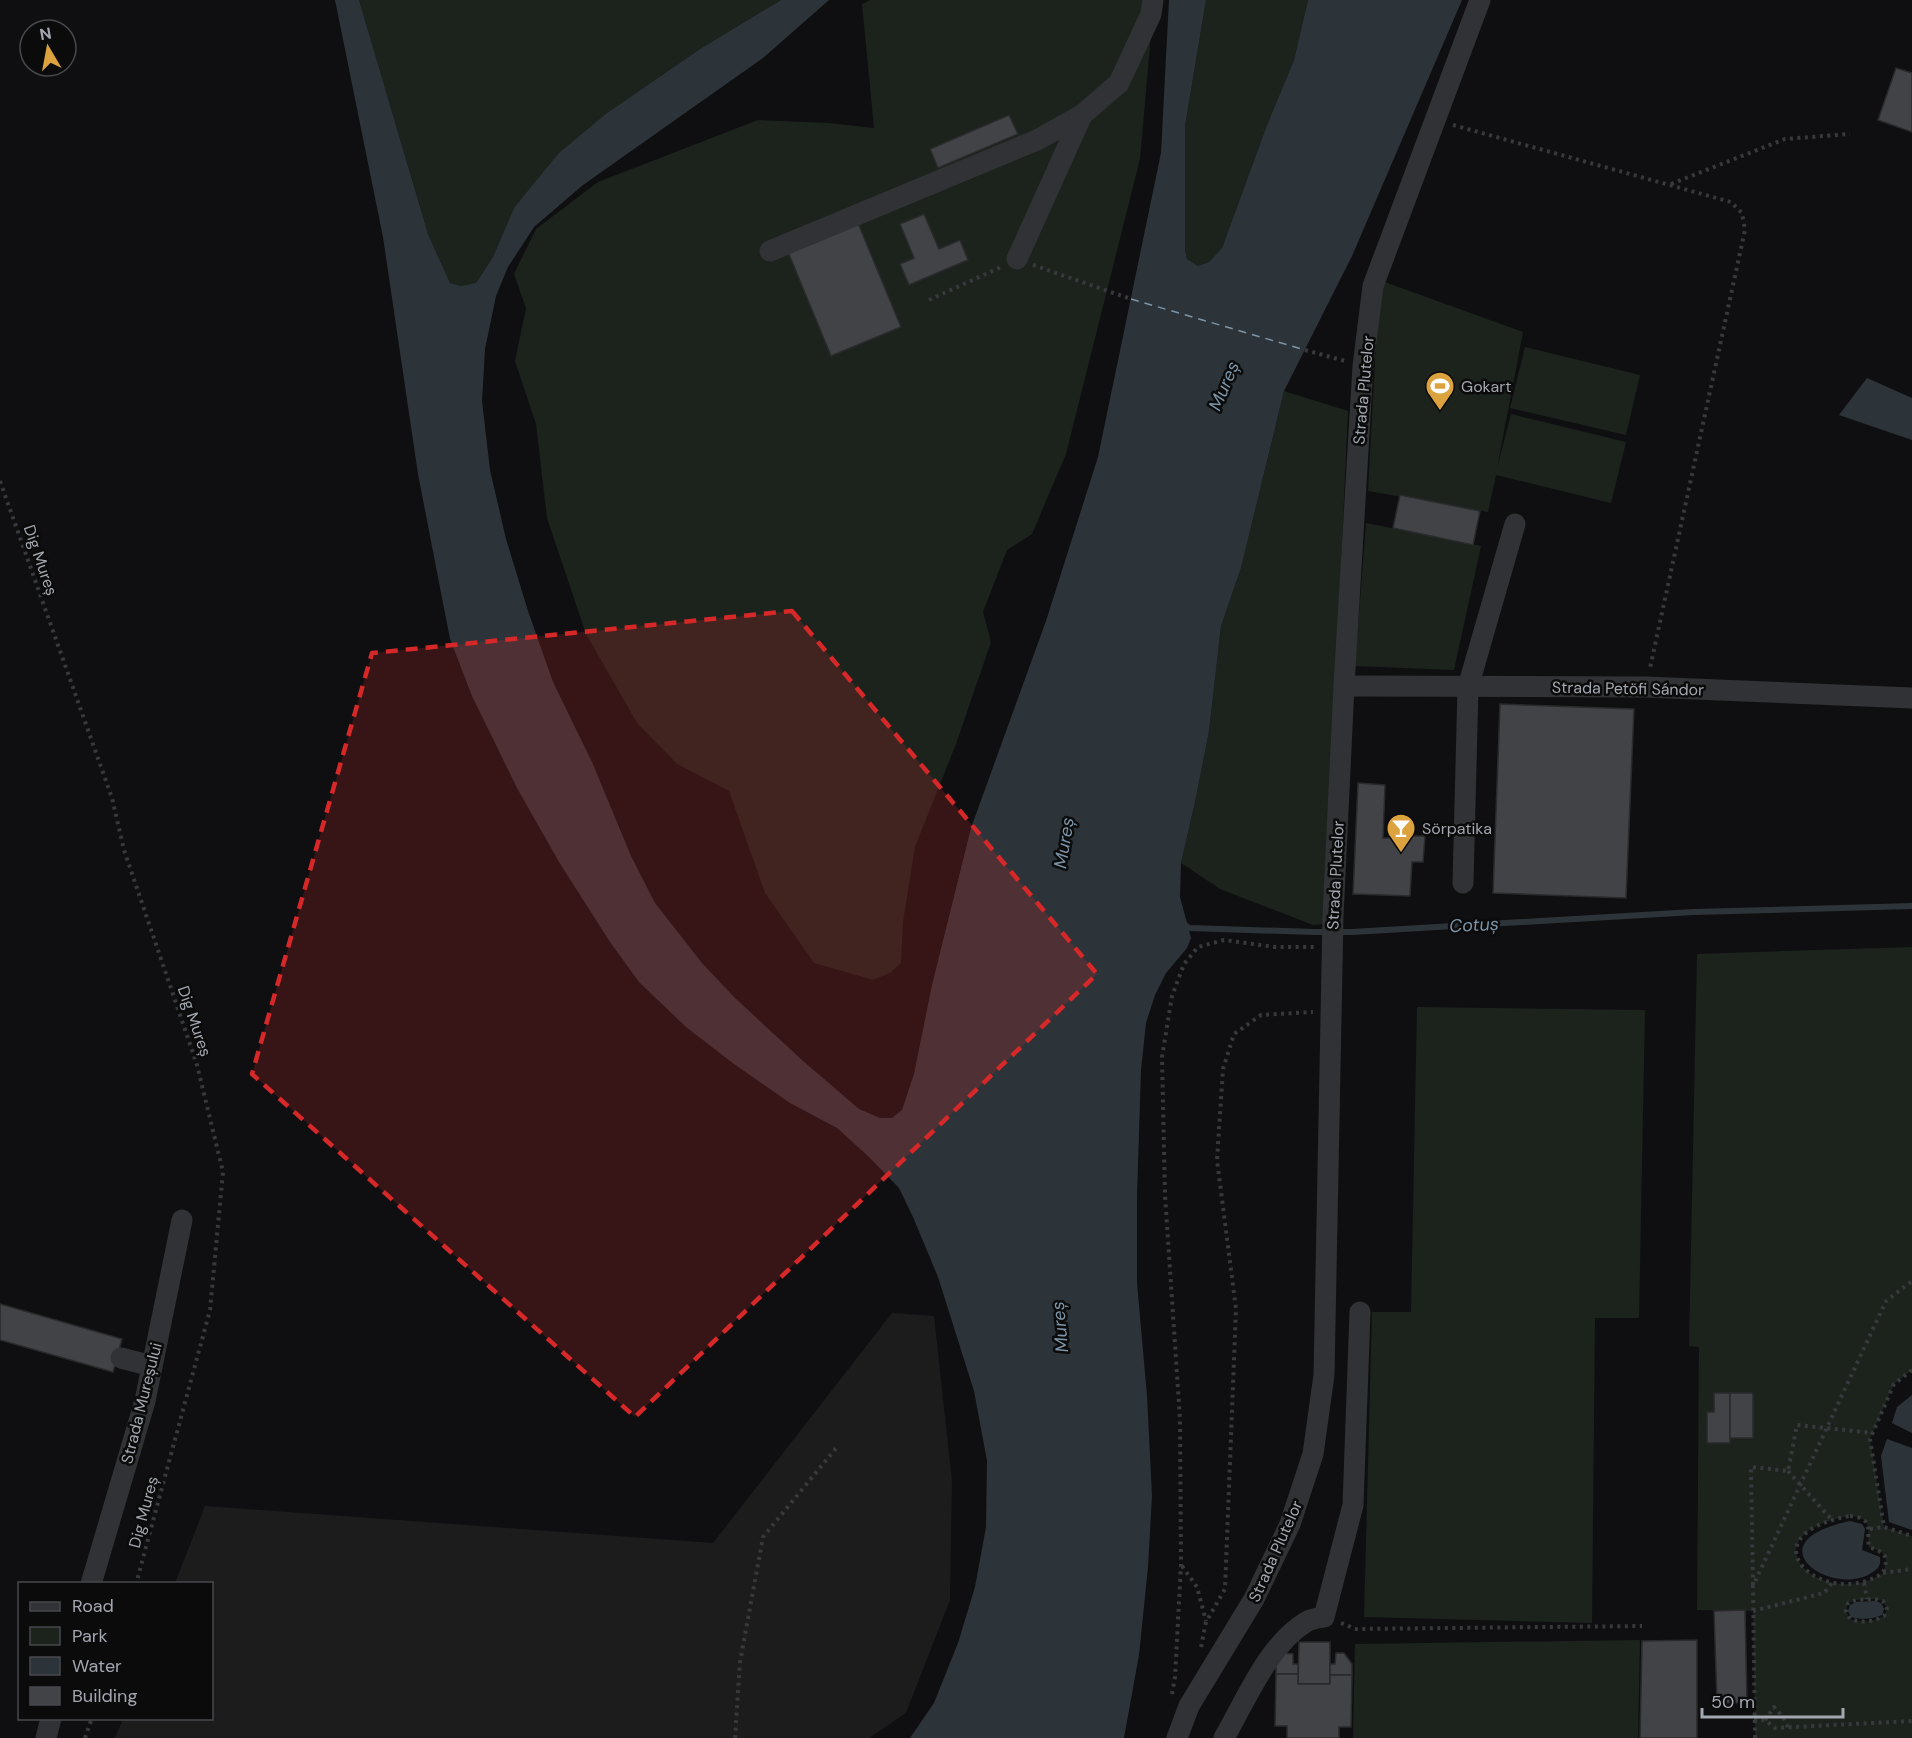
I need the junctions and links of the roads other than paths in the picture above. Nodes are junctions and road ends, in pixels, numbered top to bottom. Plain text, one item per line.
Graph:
1 (1153, 0) edge
2 (1480, 0) edge
3 (1082, 115) junction
4 (770, 251) dead end
5 (1017, 259) road end
6 (1515, 524) dead end
7 (1344, 686) junction
8 (1468, 687) junction
9 (1912, 699) edge
10 (1463, 883) dead end
11 (182, 1220) dead end
12 (1360, 1312) dead end
13 (121, 1358) dead end
14 (152, 1366) junction
15 (92, 1582) edge
16 (51, 1720) edge
17 (46, 1738) edge
18 (1177, 1738) edge
19 (1224, 1738) edge

1 - 3 street
2 - 7 street, Strada Plutelor
3 - 4 street
3 - 5 street
6 - 8 street
7 - 8 street, Strada Petöfi Sándor
7 - 18 street, Strada Plutelor
8 - 9 street, Strada Petöfi Sándor
8 - 10 street
11 - 14 street, Strada Mureșului
12 - 19 street
13 - 14 street
14 - 15 street, Strada Mureșului
16 - 17 street

